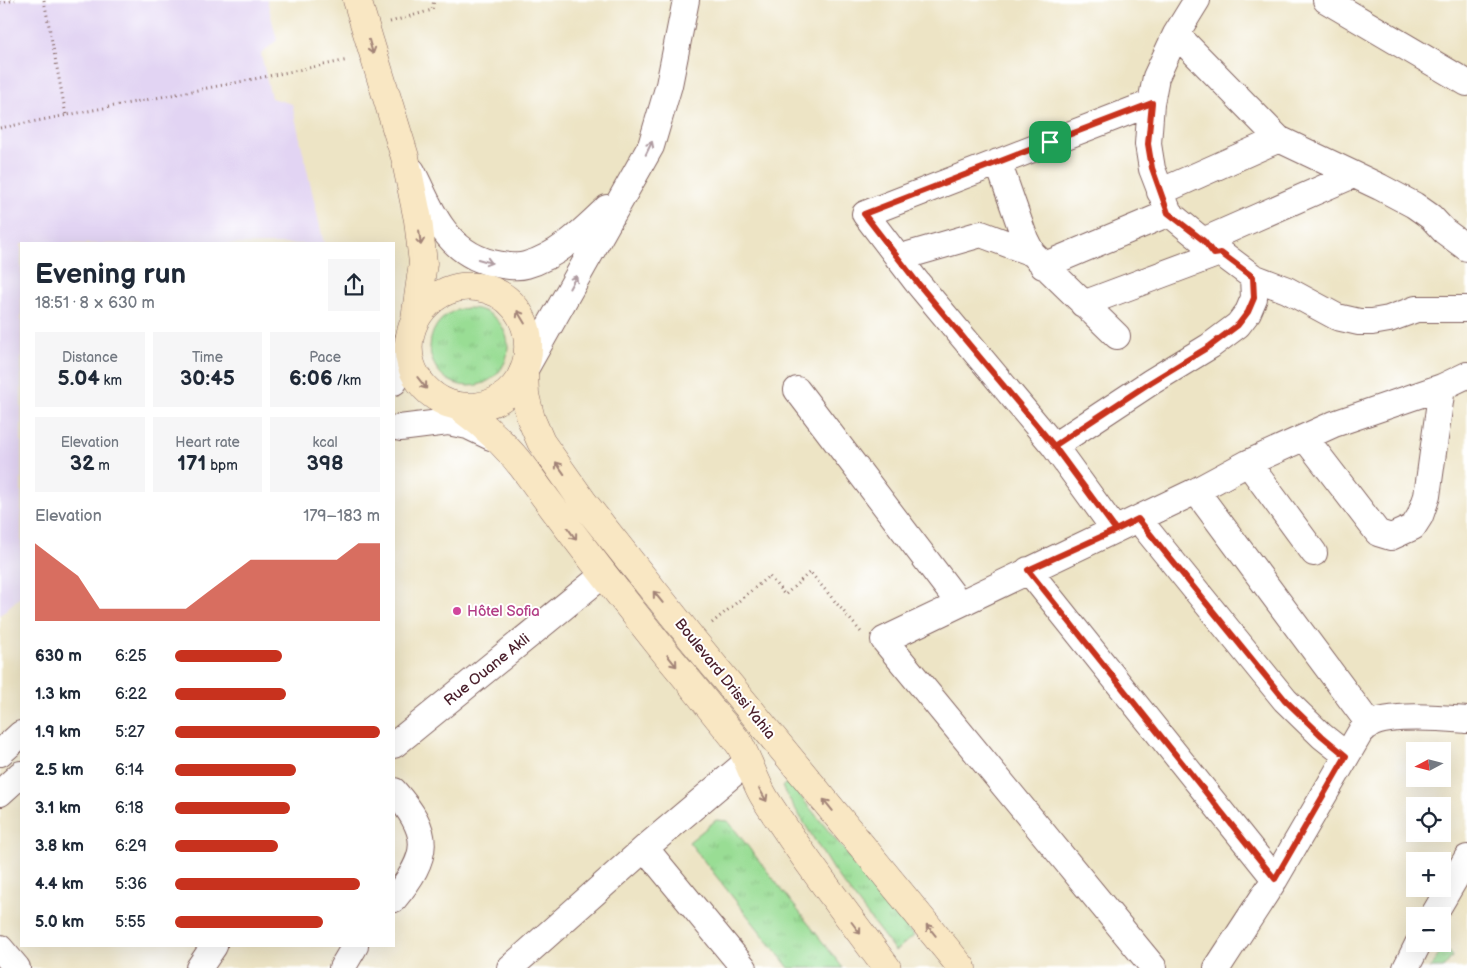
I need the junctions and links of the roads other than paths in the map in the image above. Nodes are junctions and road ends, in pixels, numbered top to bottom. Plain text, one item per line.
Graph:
1 (357, 0) edge
2 (686, 0) edge
3 (1197, 0) edge
4 (1326, 0) edge
5 (1176, 34) junction
6 (1467, 83) edge
7 (1152, 103) junction
8 (1278, 139) junction
9 (405, 156) junction
10 (998, 162) junction
11 (1353, 174) junction
12 (625, 190) junction
13 (1164, 202) junction
14 (1209, 248) junction
15 (1467, 248) edge
16 (898, 258) junction
17 (1037, 260) junction
18 (1253, 277) junction
19 (1083, 304) junction
20 (1467, 309) edge
21 (412, 330) junction
22 (1117, 336) dead end
23 (524, 371) junction
24 (1467, 375) edge
25 (395, 380) edge
26 (1442, 387) junction
27 (796, 390) dead end
28 (459, 406) junction
29 (397, 431) edge
30 (1305, 438) junction
31 (503, 442) junction
32 (1054, 446) junction
33 (1248, 463) junction
34 (1196, 491) junction
35 (1127, 524) junction
36 (1314, 553) dead end
37 (1028, 570) junction
38 (603, 575) junction
39 (959, 603) junction
40 (1467, 720) edge
41 (1370, 725) junction
42 (20, 735) edge
43 (395, 744) edge
44 (0, 753) edge
45 (1346, 756) junction
46 (747, 762) junction
47 (20, 775) edge
48 (395, 792) edge
49 (0, 793) edge
50 (645, 848) junction
51 (1467, 858) edge
52 (1275, 879) junction
53 (395, 897) edge
54 (1438, 907) edge
55 (213, 947) edge
56 (355, 947) edge
57 (0, 948) edge
58 (1414, 952) edge
59 (17, 968) edge
60 (199, 968) edge
61 (342, 968) edge
62 (510, 968) edge
63 (744, 968) edge
64 (887, 968) edge
65 (962, 968) edge
66 (1154, 968) edge
67 (1217, 968) edge
68 (1406, 968) edge

1 -> 9 main road
12 -> 2 street
3 - 5 street
4 - 6 street
5 - 7 street
5 - 8 street
7 - 10 street
7 - 13 street
8 - 11 street
8 - 13 street
9 -> 12 street
9 -> 21 main road
10 - 16 street
10 - 17 street
11 - 14 street
11 - 15 street
23 -> 12 street
13 - 14 street
13 - 17 street
14 - 18 street
14 - 19 street
16 - 17 street
16 - 32 street
17 - 19 street
18 - 20 street
18 - 32 street
19 - 22 street
23 -> 21 main road
21 - 25 street
21 -> 28 main road
23 - 28 main road
65 -> 23 main road, Boulevard Drissi Yahia
24 - 26 street
26 - 30 street
26 - 30 street
27 - 39 street
28 - 29 street
28 - 31 main road, Boulevard Drissi Yahia
29 - 31 street
30 - 33 street
31 -> 38 main road, Boulevard Drissi Yahia
32 - 35 street
33 - 34 street
33 - 36 street
34 - 35 street
34 - 41 street
35 - 37 street
35 - 45 street
37 - 39 street
37 - 52 street
38 - 43 street, Rue Ouane Akli
38 -> 46 main road, Boulevard Drissi Yahia
39 - 66 street
40 - 41 street
41 - 45 street
42 - 44 street
45 - 52 street
46 - 50 street
46 -> 64 main road, Boulevard Drissi Yahia
47 - 49 street
48 - 53 street
50 - 62 street
50 - 63 street
51 - 54 street
52 - 67 street
55 - 60 street
56 - 61 street
57 - 59 street
58 - 68 street

